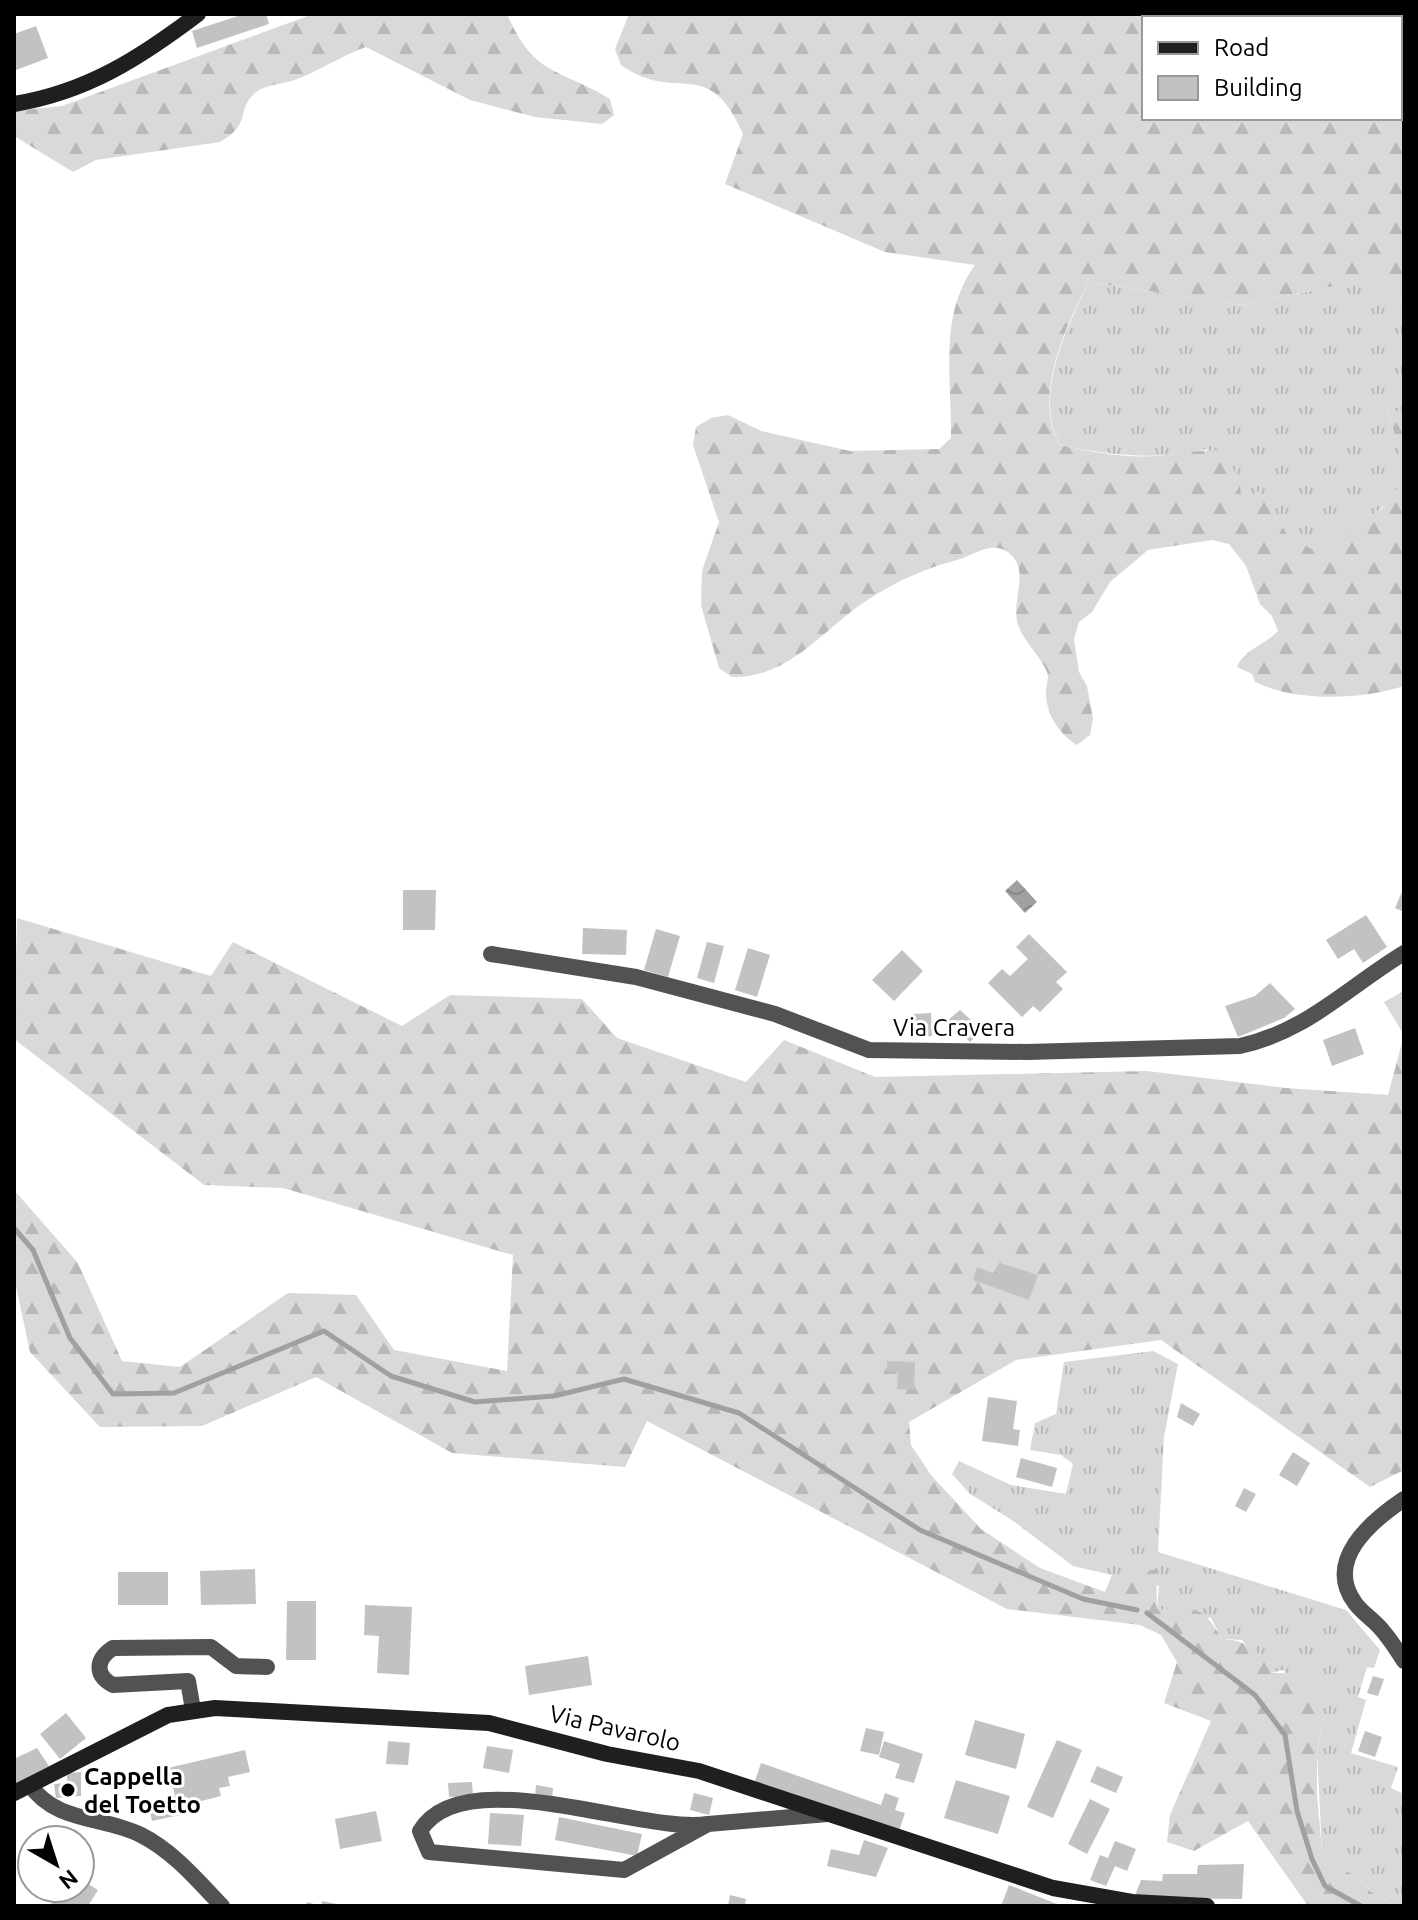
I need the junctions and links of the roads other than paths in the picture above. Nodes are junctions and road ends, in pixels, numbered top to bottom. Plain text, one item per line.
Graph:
1 (198, 14) edge
2 (14, 104) edge
3 (1404, 953) edge
4 (491, 954) dead end
5 (1404, 1499) edge
6 (1404, 1661) edge
7 (267, 1667) dead end
8 (193, 1710) junction
9 (30, 1785) junction
10 (14, 1793) edge
11 (828, 1814) junction
12 (708, 1824) junction
13 (222, 1906) edge
14 (1207, 1906) edge

1 - 2 street
3 - 4 street, Via Cravera
5 - 6 street
7 - 8 street
8 - 9 street, Via Pavarolo
8 - 11 street, Via Pavarolo
9 - 10 street, Via Pavarolo
9 - 13 street
11 - 12 street
11 - 14 street, Via Pavarolo
12 - 12 street

